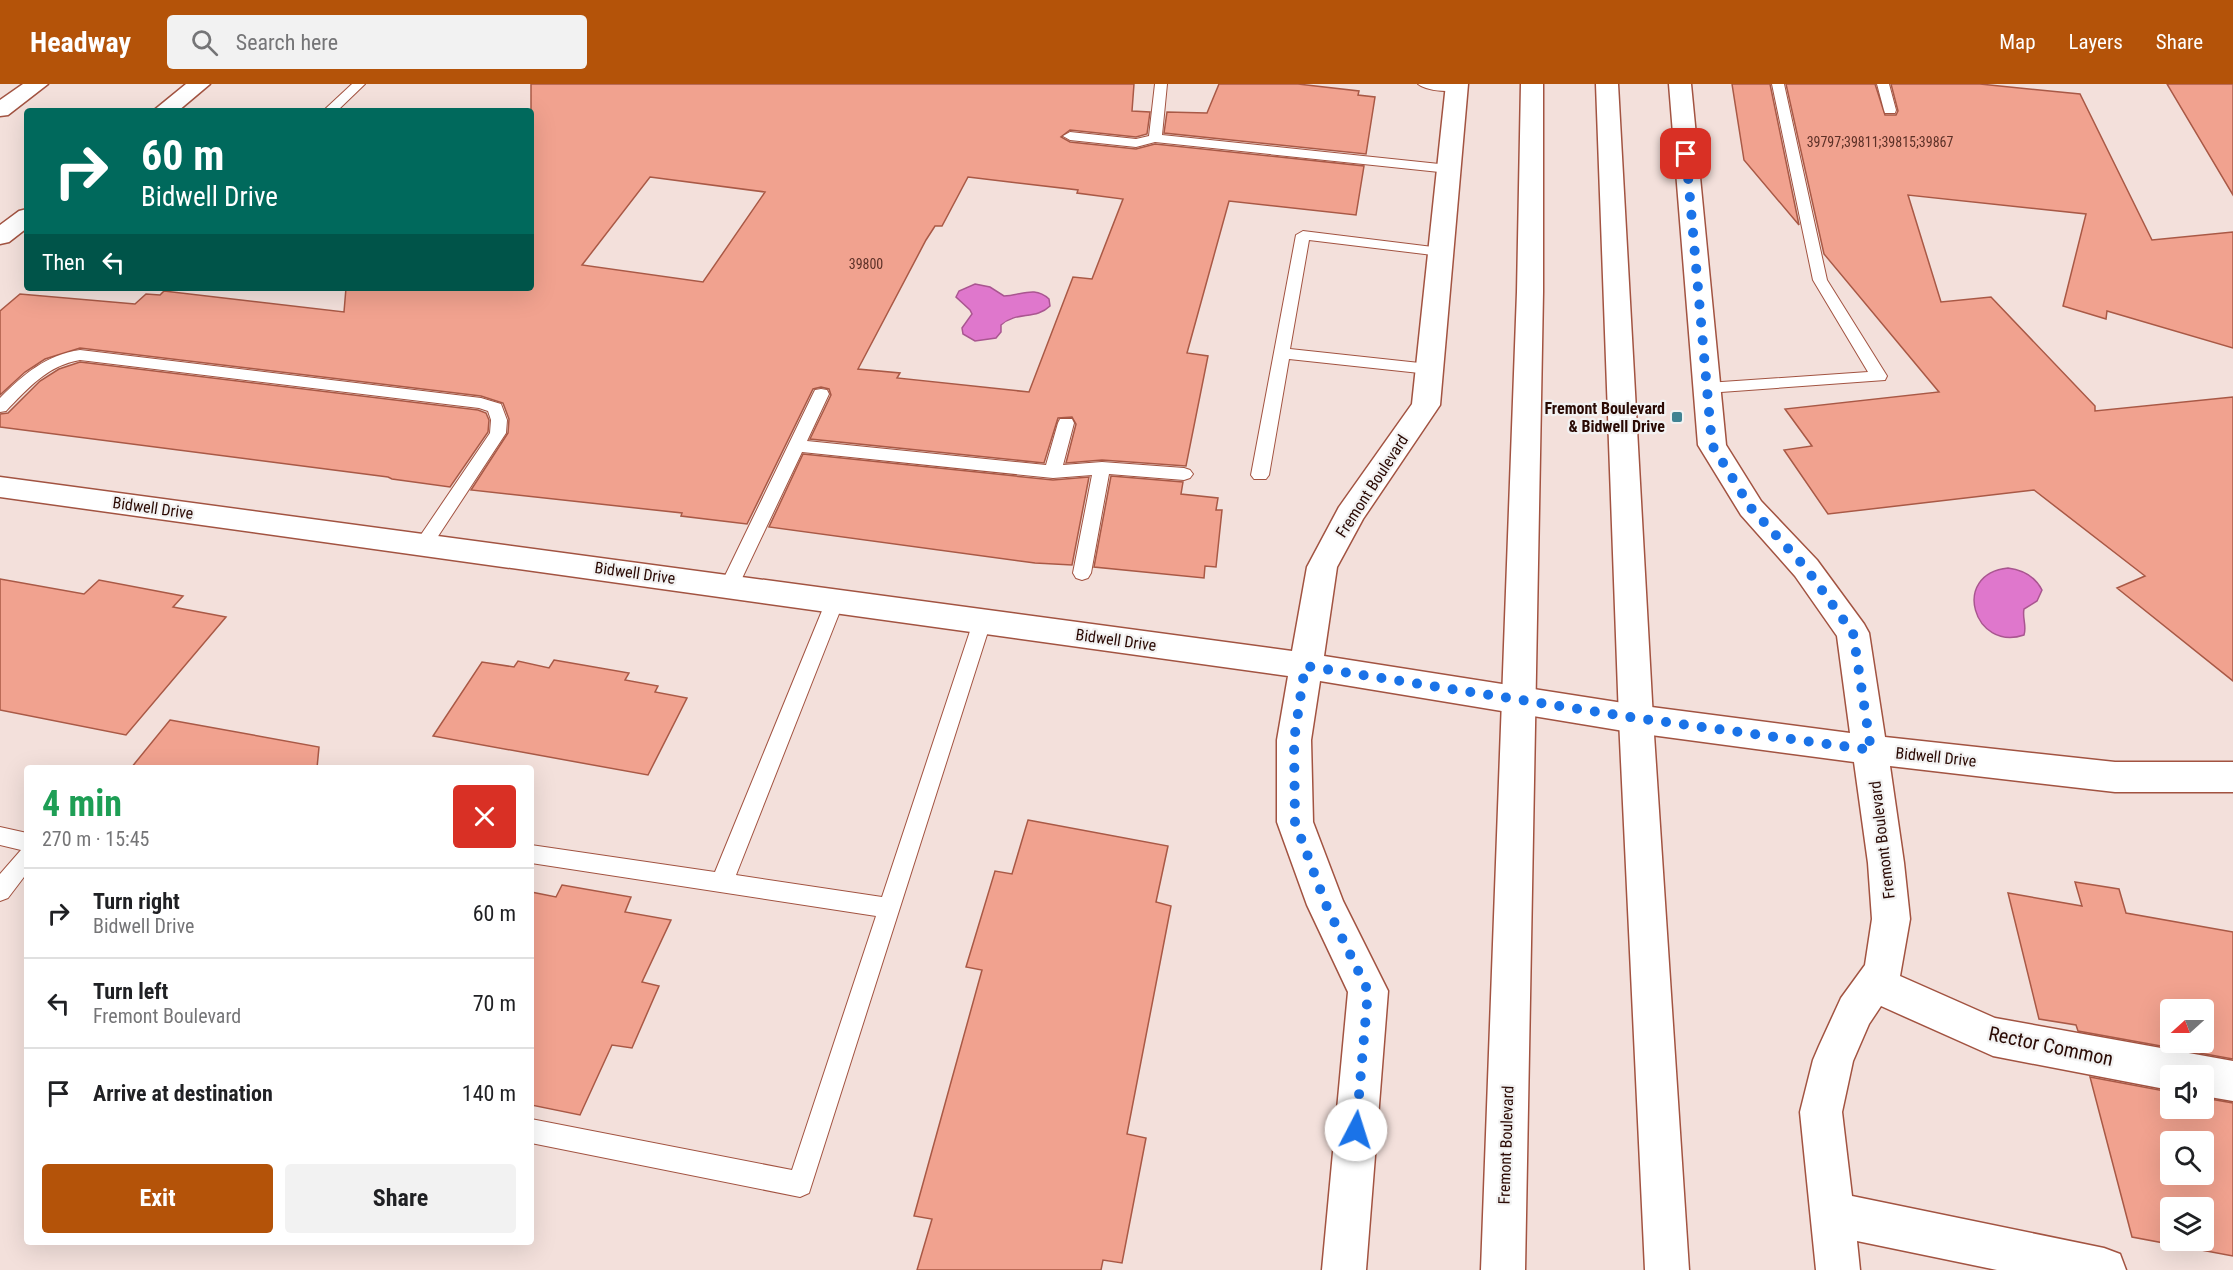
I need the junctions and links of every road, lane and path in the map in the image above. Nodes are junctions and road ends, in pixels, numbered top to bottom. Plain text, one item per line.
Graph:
1 (37, 84) edge
2 (200, 84) edge
3 (359, 84) edge
4 (1161, 84) edge
5 (1424, 84) edge
6 (1532, 84) edge
7 (1607, 84) edge
8 (1680, 84) edge
9 (1778, 84) edge
10 (1883, 84) edge
11 (1457, 85) edge
12 (168, 108) edge
13 (332, 108) edge
14 (0, 110) edge
15 (1890, 110) dead end
16 (1070, 136) dead end
17 (1155, 138) junction
18 (1449, 169) junction
19 (24, 218) edge
20 (0, 237) edge
21 (1441, 252) junction
22 (1282, 353) junction
23 (1429, 369) junction
24 (1707, 388) junction
25 (821, 394) dead end
26 (0, 407) edge
27 (1066, 423) dead end
28 (796, 446) junction
29 (1102, 468) junction
30 (1053, 472) junction
31 (1184, 474) dead end
32 (1260, 475) dead end
33 (0, 487) edge
34 (423, 545) junction
35 (1082, 573) dead end
36 (729, 586) junction
37 (835, 601) junction
38 (982, 622) junction
39 (1305, 666) junction
40 (1518, 699) junction
41 (1636, 718) junction
42 (1871, 750) junction
43 (2233, 777) edge
44 (0, 836) edge
45 (24, 841) edge
46 (534, 854) edge
47 (24, 861) edge
48 (722, 883) junction
49 (0, 891) edge
50 (889, 908) junction
51 (1874, 984) junction
52 (2160, 1068) edge
53 (2214, 1078) edge
54 (2233, 1082) edge
55 (534, 1132) edge
56 (1833, 1214) junction
57 (1344, 1270) edge
58 (1503, 1270) edge
59 (1667, 1270) edge
60 (1838, 1270) edge
61 (2104, 1270) edge

1 - 14 street
2 - 12 street
3 - 13 lane
4 - 17 lane
5 - 11 lane
6 - 40 street, Fremont Boulevard
7 - 41 street
8 - 24 street, Fremont Boulevard
9 - 24 lane
10 - 15 lane
11 - 18 street, Fremont Boulevard
16 - 17 lane
17 - 18 lane
18 - 21 street, Fremont Boulevard
19 - 20 street
21 - 22 lane
21 - 23 street, Fremont Boulevard
22 - 23 lane
22 - 32 lane
23 - 39 street, Fremont Boulevard
24 - 42 street, Fremont Boulevard
25 - 28 lane
26 - 34 lane
27 - 30 lane
28 - 30 lane
28 - 36 lane
29 - 30 lane
29 - 31 lane
29 - 35 lane
33 - 34 street, Bidwell Drive
34 - 36 street, Bidwell Drive
36 - 37 street, Bidwell Drive
37 - 38 street, Bidwell Drive
37 - 48 lane
38 - 39 street, Bidwell Drive
38 - 50 lane
39 - 40 street, Bidwell Drive
39 - 57 street, Fremont Boulevard
40 - 41 street, Bidwell Drive
40 - 58 street, Fremont Boulevard
41 - 42 street, Bidwell Drive
41 - 59 street
42 - 43 street, Bidwell Drive
42 - 51 street, Fremont Boulevard
44 - 45 lane
46 - 48 lane
47 - 49 lane
48 - 50 lane
50 - 55 lane
51 - 52 street, Rector Common
51 - 56 street, Fremont Boulevard
53 - 54 street, Rector Common
56 - 60 street, Fremont Boulevard
56 - 61 street

